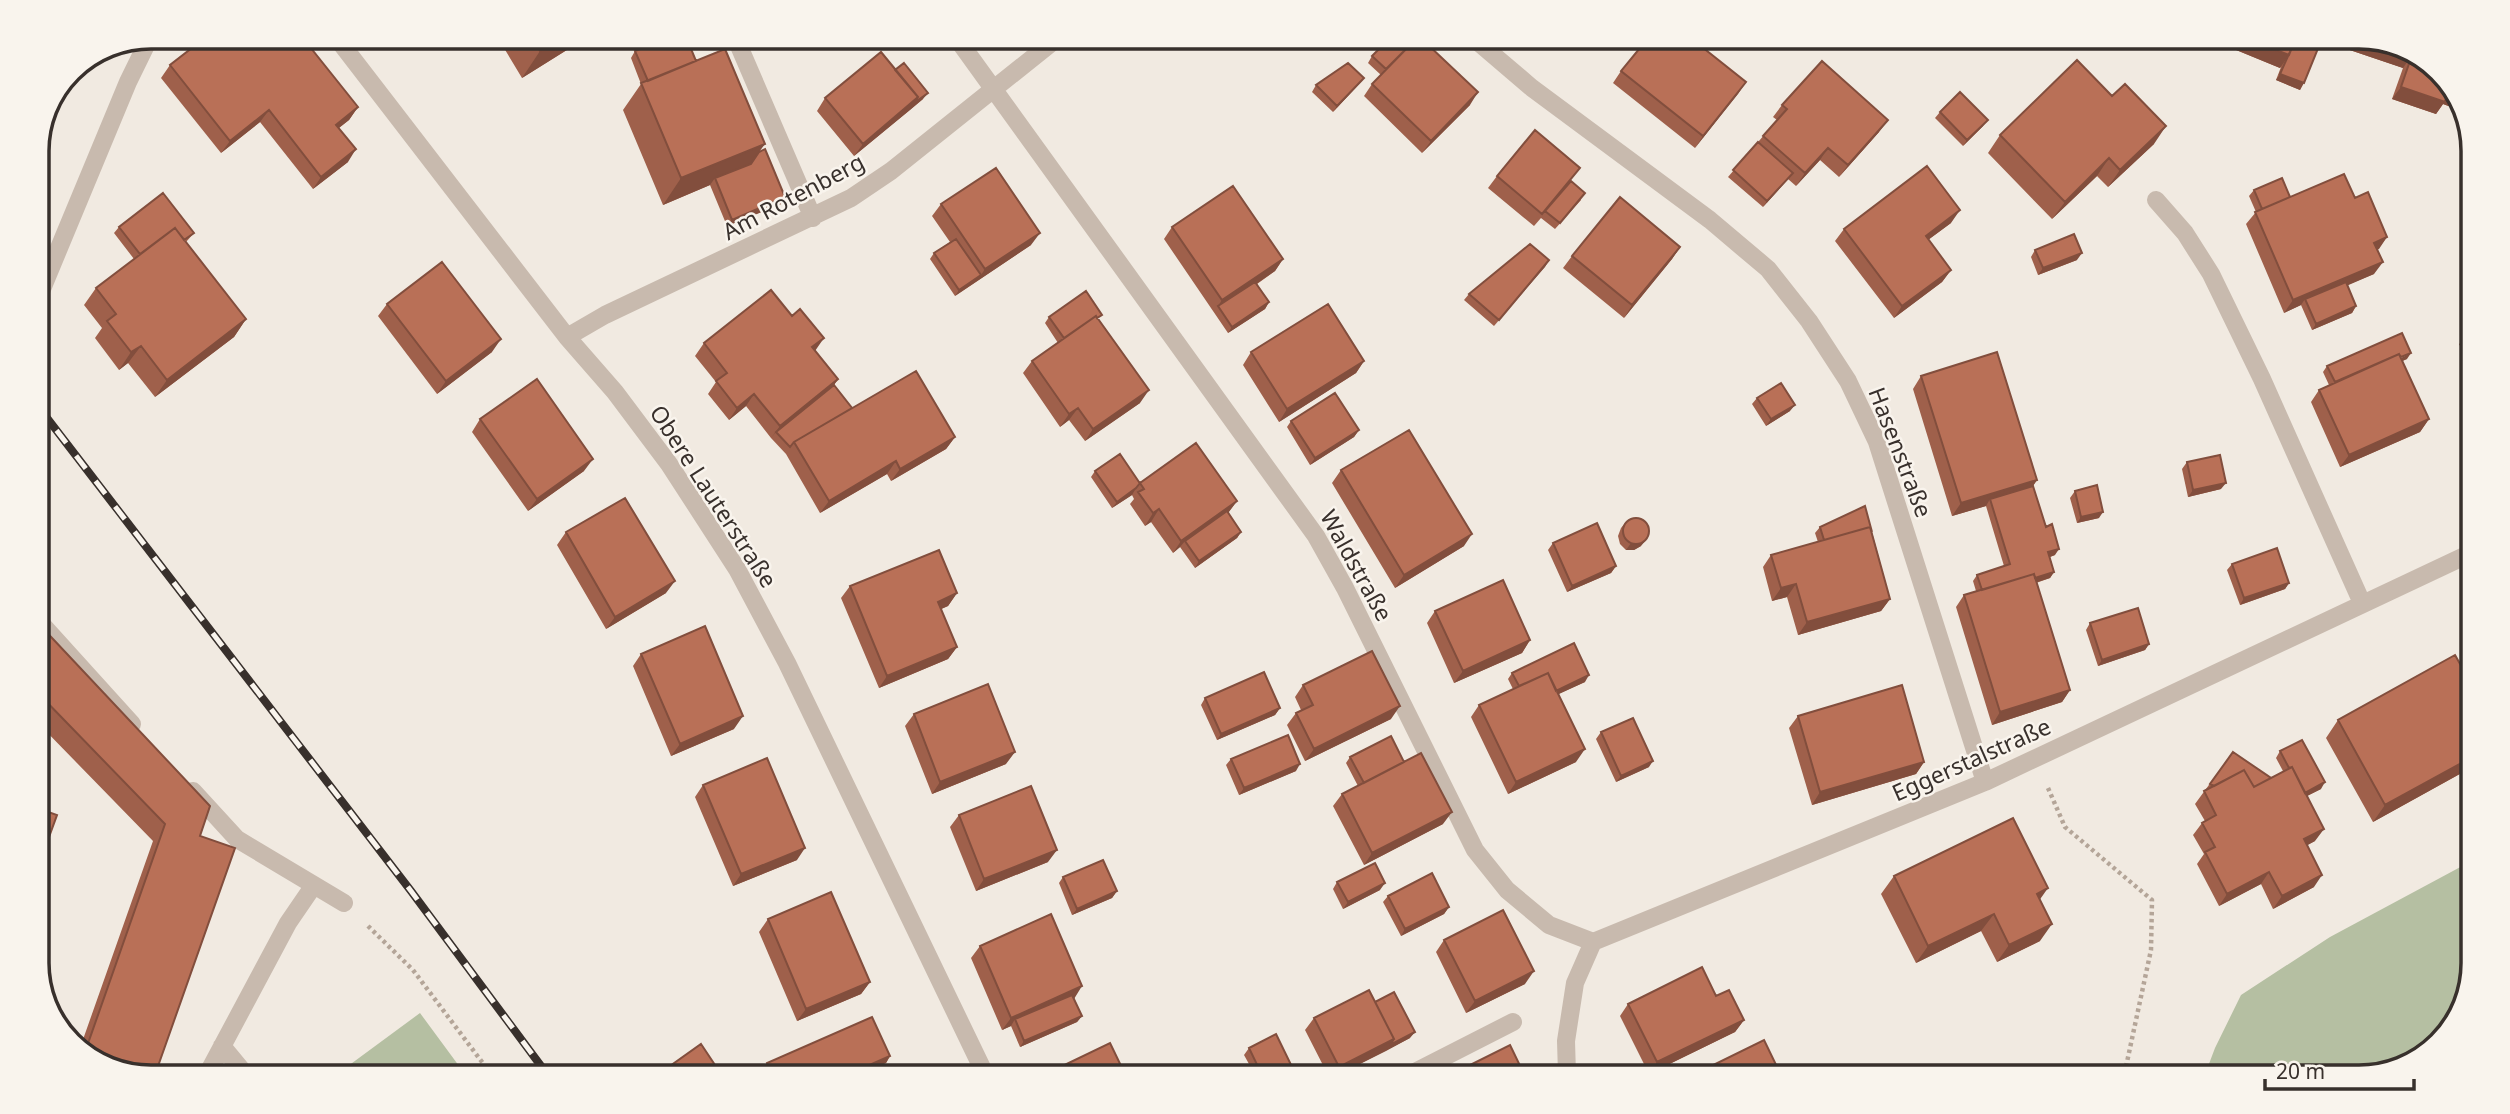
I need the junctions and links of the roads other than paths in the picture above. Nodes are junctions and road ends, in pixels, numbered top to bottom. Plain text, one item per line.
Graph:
1 (345, 49) edge
2 (740, 49) edge
3 (964, 49) edge
4 (1044, 49) edge
5 (1486, 49) edge
6 (144, 50) edge
7 (993, 90) junction
8 (2156, 201) dead end
9 (813, 218) junction
10 (49, 272) edge
11 (567, 337) junction
12 (2461, 558) edge
13 (2362, 603) junction
14 (49, 632) edge
15 (143, 736) edge
16 (181, 778) edge
17 (1985, 782) junction
18 (314, 885) junction
19 (344, 903) road end
20 (1593, 942) junction
21 (1513, 1022) dead end
22 (222, 1046) junction
23 (212, 1065) edge
24 (238, 1065) edge
25 (981, 1065) edge
26 (1427, 1065) edge
27 (1567, 1065) edge

1 - 11 street, Obere Lauterstraße
2 - 9 street
3 - 7 street, Waldstraße
4 - 7 street, Am Rotenberg
5 - 17 street, Hasenstraße
6 - 10 street
7 - 9 street, Am Rotenberg
7 - 20 street, Waldstraße
8 - 13 street
9 - 11 street, Am Rotenberg
11 - 25 street, Obere Lauterstraße
12 - 13 street, Eggerstalstraße
13 - 17 street, Eggerstalstraße
14 - 15 street
16 - 18 street
17 - 20 street, Eggerstalstraße
18 - 19 street
18 - 22 street
20 - 27 street
21 - 26 street
22 - 23 street
22 - 24 street

